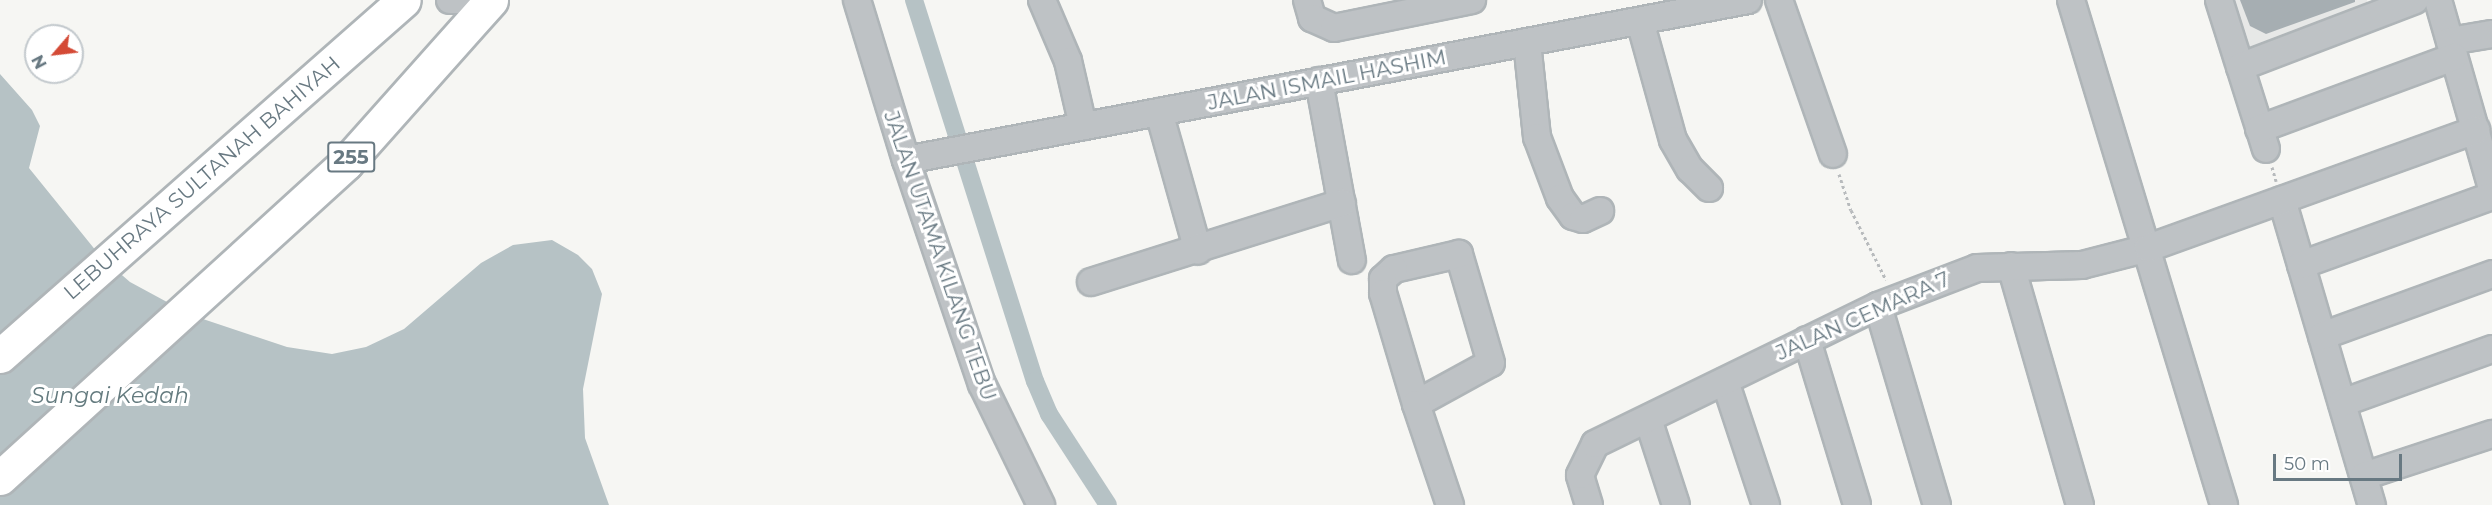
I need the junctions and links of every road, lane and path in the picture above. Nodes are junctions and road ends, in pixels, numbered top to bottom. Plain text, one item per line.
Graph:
1 (404, 0) edge
2 (450, 0) edge
3 (461, 0) edge
4 (491, 0) edge
5 (857, 0) edge
6 (1042, 0) edge
7 (1306, 0) edge
8 (1472, 0) edge
9 (1748, 0) edge
10 (1779, 0) edge
11 (2071, 0) edge
12 (2219, 0) edge
13 (2415, 0) edge
14 (2438, 0) edge
15 (1446, 3) edge
16 (1640, 21) junction
17 (2492, 34) edge
18 (1527, 42) junction
19 (2452, 49) junction
20 (2240, 67) junction
21 (1319, 81) junction
22 (1159, 112) junction
23 (2479, 116) edge
24 (1083, 126) junction
25 (2263, 139) junction
26 (1833, 154) joint
27 (906, 160) junction
28 (2491, 182) edge
29 (1708, 188) dead end
30 (2282, 200) junction
31 (1342, 203) junction
32 (1600, 211) dead end
33 (2148, 248) junction
34 (1198, 251) junction
35 (1352, 260) dead end
36 (2301, 265) junction
37 (2011, 266) junction
38 (2492, 274) edge
39 (1091, 282) dead end
40 (1878, 306) junction
41 (2322, 336) junction
42 (1807, 340) junction
43 (2492, 349) edge
44 (0, 357) edge
45 (1725, 381) junction
46 (2342, 403) junction
47 (1416, 404) junction
48 (1648, 419) junction
49 (2492, 434) edge
50 (2364, 476) junction
51 (0, 478) edge
52 (1041, 505) edge
53 (1450, 505) edge
54 (1589, 505) edge
55 (1676, 505) edge
56 (1766, 505) edge
57 (1857, 505) edge
58 (1937, 505) edge
59 (2080, 505) edge
60 (2224, 505) edge
61 (2372, 505) edge

1 - 44 main road, LEBUHRAYA SULTANAH BAHIYAH
2 - 3 street
4 - 51 main road, 255
5 - 27 street, JALAN UTAMA KILANG TEBU
6 - 24 street
7 - 15 street
8 - 15 street
9 - 16 street, JALAN ISMAIL HASHIM
10 - 26 street
11 - 33 street
12 - 20 street
13 - 20 street
14 - 19 street
16 - 18 street, JALAN ISMAIL HASHIM
16 - 29 street
17 - 19 street
18 - 21 street, JALAN ISMAIL HASHIM
18 - 32 street
19 - 23 street
19 - 25 street
20 - 25 street
21 - 22 street, JALAN ISMAIL HASHIM
21 - 31 street
22 - 24 street, JALAN ISMAIL HASHIM
22 - 34 street
23 - 28 street
23 - 30 street, JALAN CEMARA 7
24 - 27 street, JALAN ISMAIL HASHIM
25 - 30 path
26 - 40 path
27 - 52 street, JALAN UTAMA KILANG TEBU
28 - 36 street
30 - 33 street, JALAN CEMARA 7
30 - 36 street
31 - 34 street
31 - 35 street
33 - 37 street, JALAN CEMARA 7
33 - 60 street
34 - 39 street
36 - 41 street
37 - 40 street, JALAN CEMARA 7
37 - 59 street
38 - 41 street
40 - 42 street, JALAN CEMARA 7
40 - 58 street
41 - 46 street
42 - 45 street, JALAN CEMARA 7
42 - 57 street
43 - 46 street
45 - 48 street, JALAN CEMARA 7
45 - 56 street
46 - 50 street
47 - 47 street
47 - 53 street
48 - 54 street, JALAN CEMARA 7
48 - 55 street
49 - 50 street
50 - 61 street

